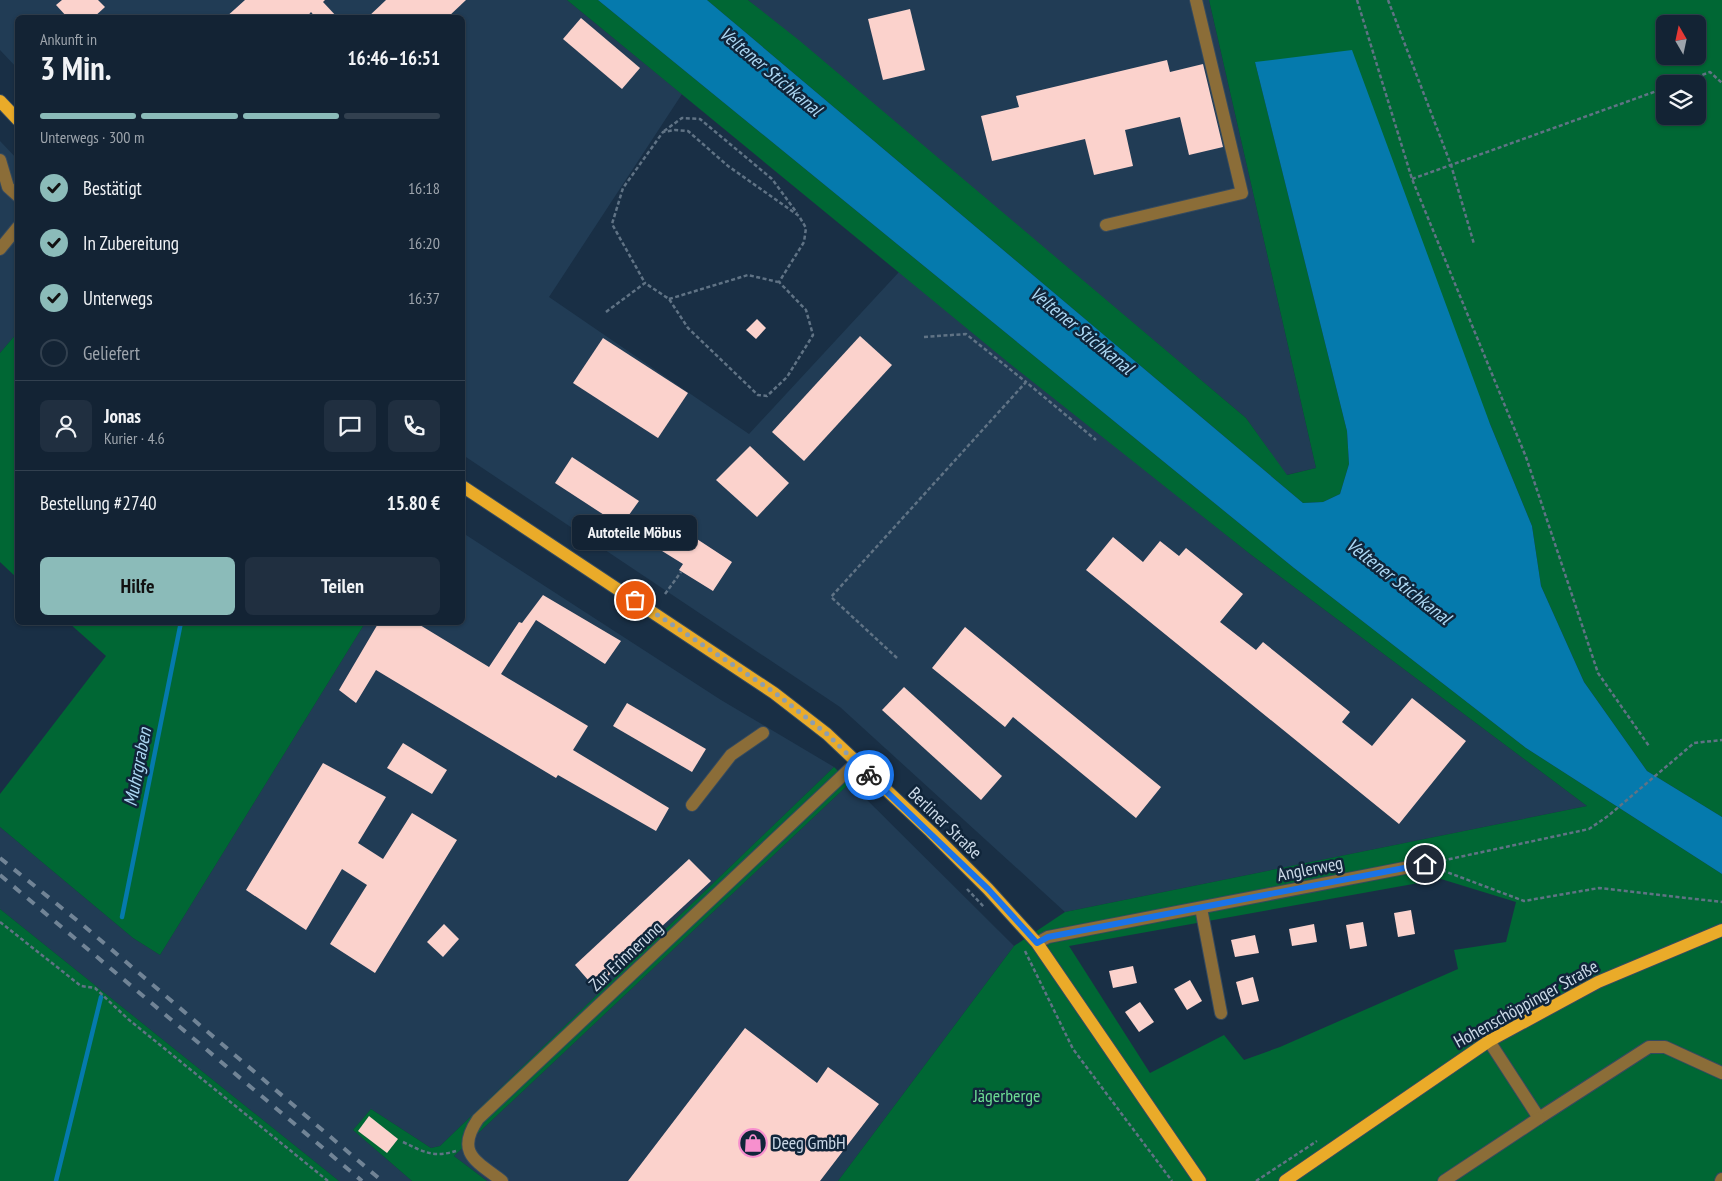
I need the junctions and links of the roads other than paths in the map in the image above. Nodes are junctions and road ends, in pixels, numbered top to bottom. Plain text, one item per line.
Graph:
1 (1196, 0) edge
2 (0, 101) edge
3 (15, 117) edge
4 (0, 160) edge
5 (9, 191) edge
6 (1106, 225) dead end
7 (15, 231) edge
8 (0, 249) edge
9 (465, 488) edge
10 (763, 733) dead end
11 (856, 763) junction
12 (692, 805) dead end
13 (1425, 864) road end
14 (1201, 908) junction
15 (1722, 930) edge
16 (1037, 943) junction
17 (1221, 1013) dead end
18 (1489, 1040) junction
19 (1722, 1073) edge
20 (1539, 1118) junction
21 (502, 1181) edge
22 (1200, 1181) edge
23 (1285, 1181) edge
24 (1444, 1181) edge

1 - 6 street
2 - 3 main road
4 - 5 street
7 - 8 street
9 - 11 main road, Berliner Straße
10 - 12 street
11 - 16 main road, Berliner Straße
11 - 21 street, Zur Erinnerung
13 - 14 street, Anglerweg
14 - 16 street, Anglerweg
14 - 17 street
15 - 18 main road, Hohenschöppinger Straße
16 - 22 main road, Berliner Straße
18 - 20 street
18 - 23 main road, Hohenschöppinger Straße
19 - 20 street
20 - 24 street

